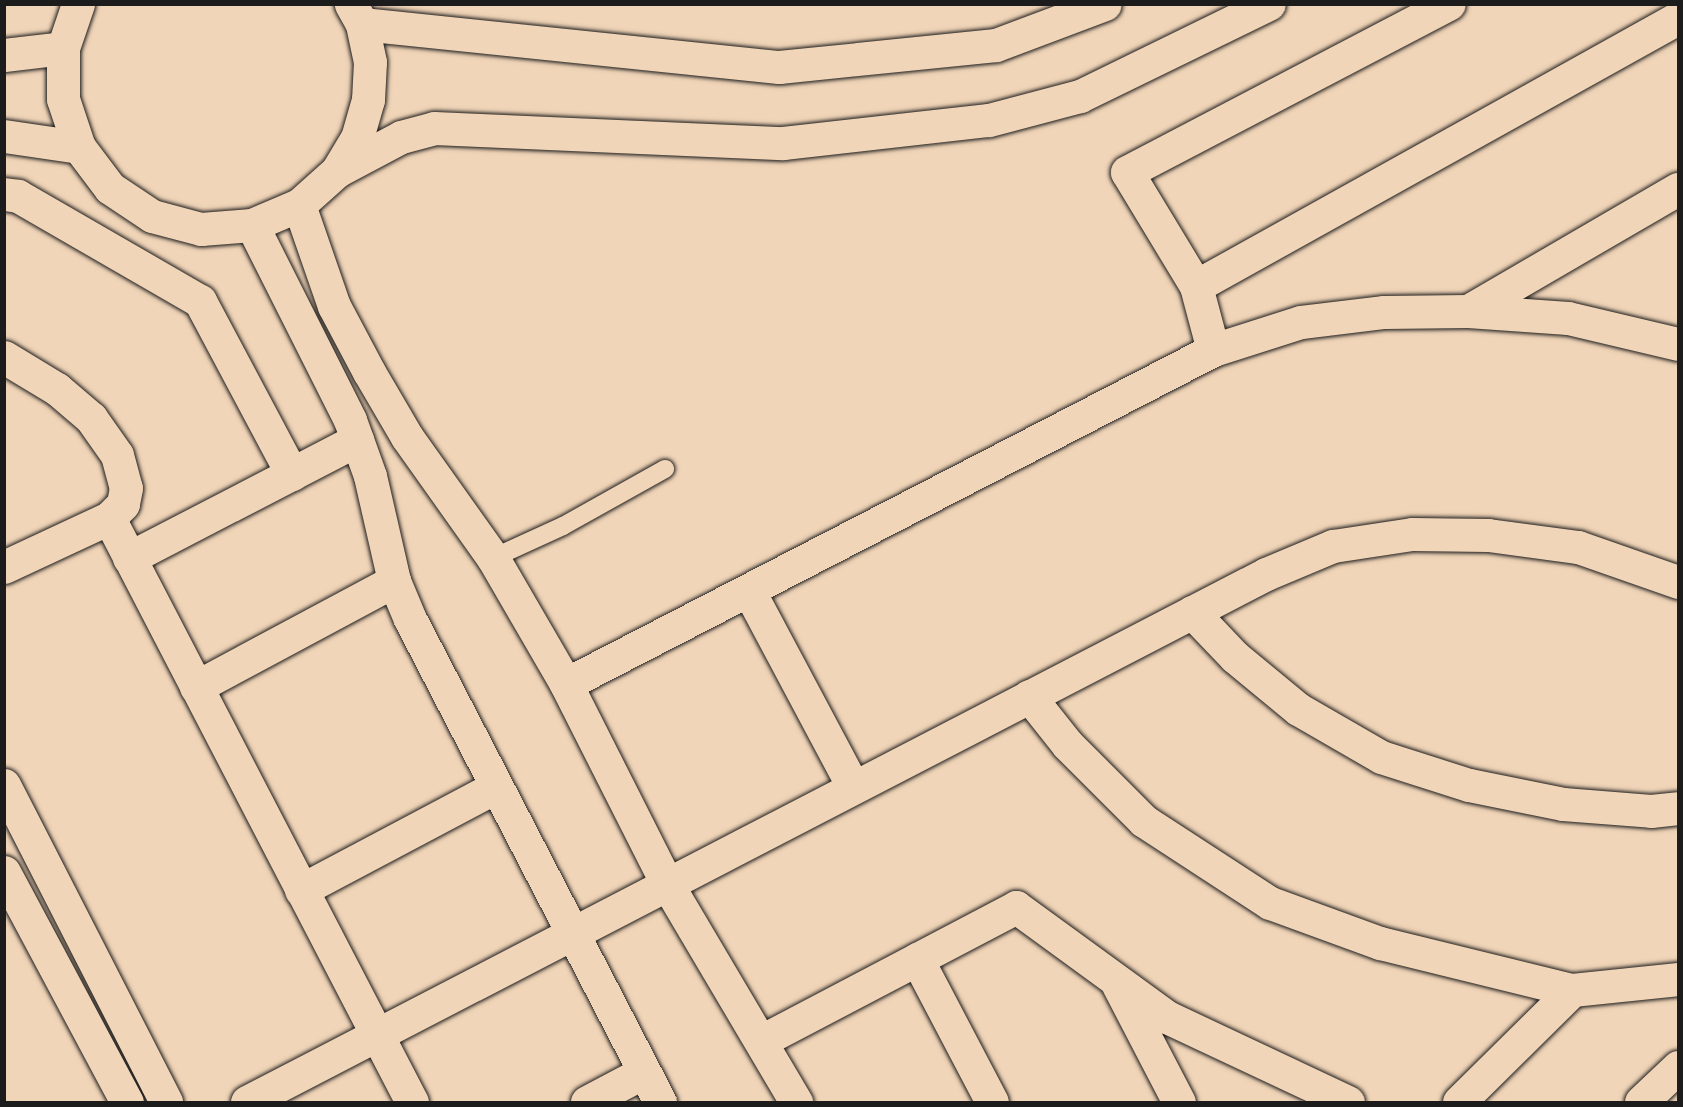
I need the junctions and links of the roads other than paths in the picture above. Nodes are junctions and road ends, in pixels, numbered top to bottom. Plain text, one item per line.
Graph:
1 (78, 4) edge
2 (1105, 4) edge
3 (1269, 4) edge
4 (1449, 4) edge
5 (357, 14) edge
6 (1678, 18) edge
7 (63, 48) junction
8 (4, 54) edge
9 (4, 136) edge
10 (79, 147) junction
11 (337, 171) junction
12 (1678, 189) edge
13 (4, 194) edge
14 (299, 205) junction
15 (252, 225) junction
16 (1196, 286) junction
17 (1468, 311) junction
18 (1678, 344) edge
19 (1213, 350) junction
20 (4, 357) edge
21 (357, 440) junction
22 (664, 469) dead end
23 (292, 474) junction
24 (109, 518) junction
25 (129, 558) junction
26 (494, 558) junction
27 (4, 567) edge
28 (394, 582) junction
29 (1678, 582) edge
30 (749, 591) junction
31 (1192, 612) junction
32 (566, 684) junction
33 (196, 687) junction
34 (1029, 696) junction
35 (4, 785) edge
36 (854, 787) junction
37 (494, 788) junction
38 (1678, 808) edge
39 (4, 872) edge
40 (666, 882) junction
41 (301, 890) junction
42 (571, 932) junction
43 (917, 959) junction
44 (1114, 978) junction
45 (1678, 979) edge
46 (1572, 990) junction
47 (375, 1034) junction
48 (763, 1040) junction
49 (1678, 1067) edge
50 (644, 1072) junction
51 (127, 1102) edge
52 (166, 1102) edge
53 (247, 1102) edge
54 (411, 1102) edge
55 (587, 1102) edge
56 (660, 1102) edge
57 (796, 1102) edge
58 (992, 1102) edge
59 (1179, 1102) edge
60 (1348, 1102) edge
61 (1459, 1102) edge
62 (1641, 1102) edge

1 - 7 street
2 - 5 street
3 - 11 street
4 - 16 street
5 - 11 street
6 - 16 street
7 - 8 street
7 - 10 street
9 - 10 street
10 - 15 street
11 - 14 street
12 - 17 street
13 - 23 street
14 - 15 street
14 - 26 street
15 - 21 street
16 - 19 street
17 - 18 street
17 - 19 street
19 - 30 street
20 - 24 street
21 - 23 street
21 - 28 street
22 - 26 lane
23 - 25 street
24 - 25 street
24 - 27 street
25 - 33 street
26 - 32 street
28 - 33 street
28 - 37 street
29 - 31 street
30 - 32 street
30 - 36 street
31 - 34 street
31 - 38 street
32 - 40 street
33 - 41 street
34 - 36 street
34 - 46 street
35 - 52 street
36 - 40 street
37 - 41 street
37 - 42 street
39 - 51 street
40 - 42 street
40 - 48 street
41 - 47 street
42 - 47 street
42 - 50 street
43 - 44 street
43 - 48 street
43 - 58 street
44 - 59 street
44 - 60 street
45 - 46 street
46 - 61 street
47 - 53 street
47 - 54 street
48 - 57 street
49 - 62 street
50 - 55 street
50 - 56 street

